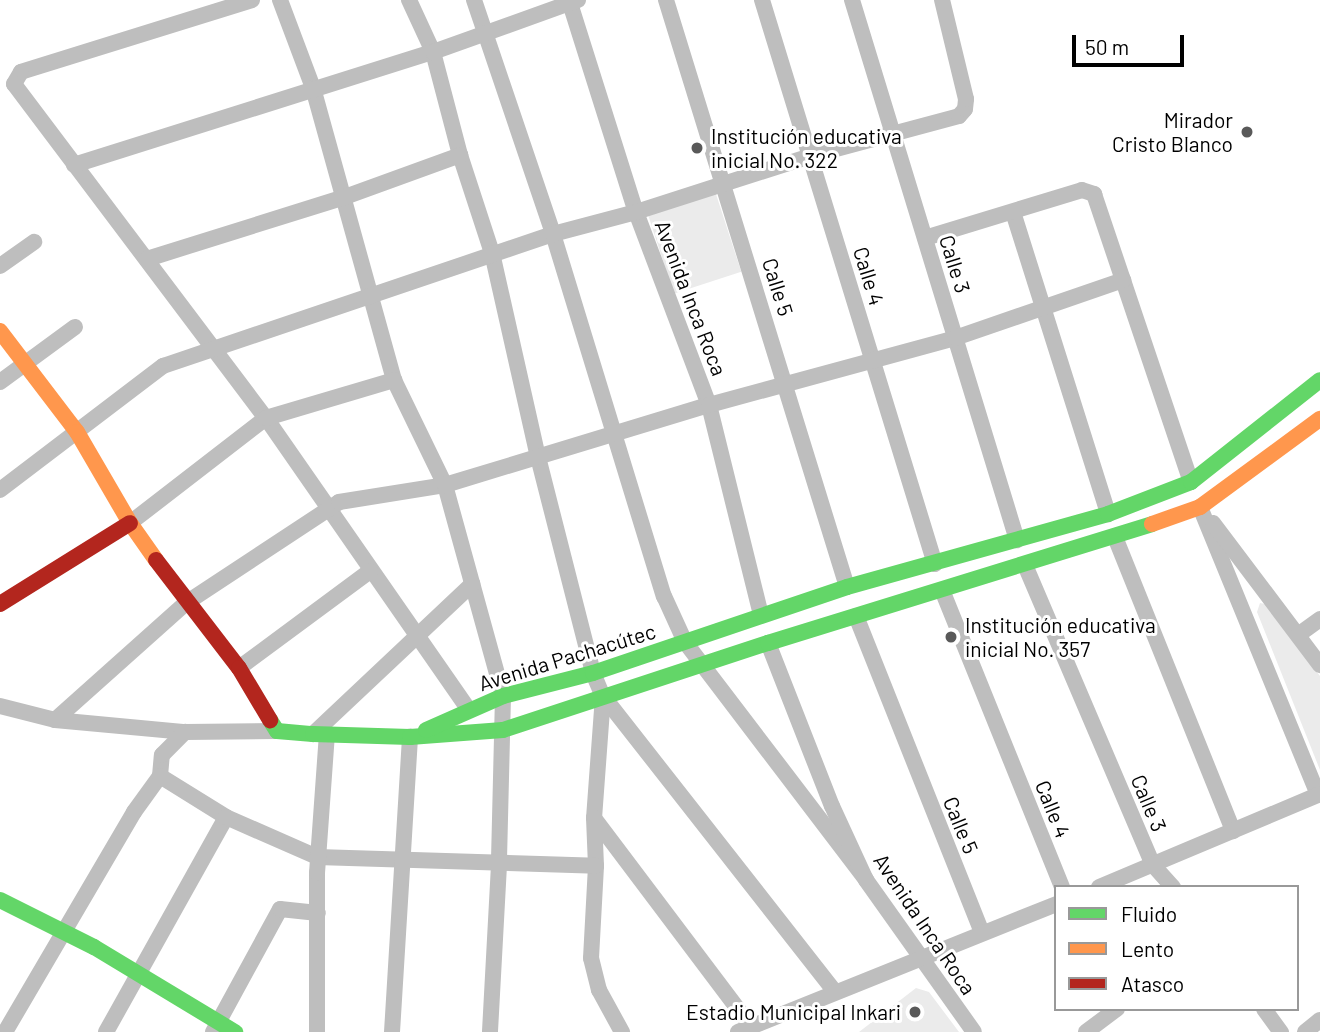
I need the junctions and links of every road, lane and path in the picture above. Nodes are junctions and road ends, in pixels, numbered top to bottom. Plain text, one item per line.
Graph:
1 (252, 0) edge
2 (281, 0) edge
3 (409, 0) edge
4 (474, 0) edge
5 (666, 0) edge
6 (762, 0) edge
7 (852, 0) edge
8 (942, 0) edge
9 (573, 1) edge
10 (486, 33) junction
11 (433, 52) junction
12 (313, 88) junction
13 (893, 134) junction
14 (460, 155) junction
15 (810, 156) junction
16 (74, 165) junction
17 (724, 184) junction
18 (342, 198) junction
19 (636, 212) junction
20 (1013, 212) junction
21 (553, 234) junction
22 (925, 238) junction
23 (34, 242) dead end
24 (492, 253) junction
25 (147, 259) junction
26 (0, 266) edge
27 (1124, 280) junction
28 (371, 293) junction
29 (1042, 310) junction
30 (75, 327) dead end
31 (0, 331) edge
32 (955, 338) junction
33 (212, 348) junction
34 (872, 358) junction
35 (25, 363) junction
36 (394, 380) junction
37 (1320, 380) edge
38 (0, 382) edge
39 (785, 384) junction
40 (709, 405) junction
41 (266, 418) junction
42 (1320, 419) edge
43 (77, 432) junction
44 (615, 433) junction
45 (538, 457) junction
46 (1191, 482) junction
47 (445, 485) junction
48 (0, 490) edge
49 (328, 507) junction
50 (1200, 507) junction
51 (1108, 514) junction
52 (130, 523) junction
53 (1115, 537) junction
54 (1017, 540) junction
55 (935, 565) junction
56 (1025, 565) junction
57 (370, 571) junction
58 (472, 584) junction
59 (847, 587) junction
60 (942, 590) junction
61 (2, 598) edge
62 (186, 603) junction
63 (761, 615) junction
64 (856, 616) junction
65 (1320, 619) edge
66 (1298, 635) junction
67 (418, 636) junction
68 (685, 642) junction
69 (768, 643) junction
70 (1320, 665) edge
71 (703, 666) junction
72 (239, 668) junction
73 (593, 673) junction
74 (503, 696) junction
75 (603, 696) junction
76 (0, 706) edge
77 (469, 710) junction
78 (55, 720) junction
79 (503, 730) junction
80 (185, 732) junction
81 (277, 732) junction
82 (320, 735) junction
83 (410, 737) junction
84 (160, 776) junction
85 (1319, 794) edge
86 (226, 817) junction
87 (594, 818) junction
88 (1233, 831) junction
89 (317, 857) junction
90 (404, 858) junction
91 (499, 864) junction
92 (1153, 865) junction
93 (596, 866) junction
94 (866, 880) junction
95 (1061, 885) edge
96 (1104, 885) edge
97 (1171, 885) edge
98 (0, 900) edge
99 (1054, 905) edge
100 (318, 913) junction
101 (65, 931) junction
102 (982, 933) junction
103 (919, 958) junction
104 (139, 974) junction
105 (835, 992) junction
106 (1115, 1011) edge
107 (1265, 1011) edge
108 (1320, 1020) edge
109 (216, 1027) edge
110 (745, 1029) edge
111 (5, 1032) edge
112 (106, 1032) edge
113 (235, 1032) edge
114 (317, 1032) edge
115 (392, 1032) edge
116 (490, 1032) edge
117 (622, 1032) edge
118 (974, 1032) edge
119 (1086, 1032) edge
120 (1281, 1032) edge
121 (1305, 1032) edge

1 - 16 street
2 - 12 street
3 - 11 street
4 - 10 street
5 - 17 street, Calle 5
6 - 15 street, Calle 4
7 - 13 street, Calle 3
8 - 13 street
9 - 10 street
9 - 19 street, Avenida Inca Roca
10 - 11 street
10 - 21 street
11 - 12 street
11 - 14 street
12 - 16 street
12 - 18 street
13 - 15 street
13 - 22 street, Calle 3
14 - 18 street
14 - 24 street
15 - 17 street
15 - 34 street, Calle 4
16 - 25 street
17 - 19 street
17 - 39 street, Calle 5
18 - 25 street
18 - 28 street
19 - 21 street
19 - 40 street, Avenida Inca Roca
20 - 22 street
20 - 27 street
20 - 29 street
21 - 24 street
21 - 44 street
22 - 32 street, Calle 3
23 - 26 street
24 - 28 street
24 - 45 street
25 - 33 street
27 - 29 street
27 - 46 street
28 - 33 street
28 - 36 street
29 - 32 street
29 - 51 street
30 - 35 street
31 - 35 street
32 - 34 street
32 - 54 street, Calle 3
33 - 41 street
33 - 43 street
34 - 39 street
34 - 55 street, Calle 4
35 - 38 street
35 - 43 street
36 - 41 street
36 - 47 street
37 - 46 street, Avenida Pachacútec
39 - 40 street
39 - 59 street, Calle 5
40 - 44 street
40 - 63 street, Avenida Inca Roca
41 - 49 street
41 - 52 street
42 - 50 street
43 - 48 street
43 - 52 street
44 - 45 street
44 - 68 street
45 - 47 street
45 - 73 street
46 - 51 street, Avenida Pachacútec
47 - 49 street
47 - 58 street
49 - 57 street
49 - 62 street
50 - 53 street
50 - 66 street
50 - 85 street
51 - 54 street, Avenida Pachacútec
52 - 61 street
52 - 62 street
53 - 56 street
53 - 88 street
54 - 55 street, Avenida Pachacútec
55 - 59 street, Avenida Pachacútec
56 - 60 street
56 - 92 street, Calle 3
57 - 67 street
57 - 72 street
58 - 67 street
58 - 74 street
59 - 63 street, Avenida Pachacútec
60 - 64 street
60 - 95 street, Calle 4
62 - 72 street
62 - 78 street
63 - 68 street, Avenida Pachacútec
64 - 69 street
64 - 102 street, Calle 5
65 - 66 street
66 - 70 street
67 - 77 street
67 - 82 street
68 - 71 street
68 - 73 street, Avenida Pachacútec
69 - 71 street
69 - 94 street, Avenida Inca Roca
71 - 75 street
71 - 94 street
72 - 81 street
73 - 74 street, Avenida Pachacútec
73 - 75 street
74 - 77 street, Avenida Pachacútec
74 - 79 street
75 - 79 street
75 - 87 street
75 - 105 street
76 - 78 street
77 - 83 street, Avenida Pachacútec
78 - 80 street
79 - 83 street
79 - 91 street
80 - 81 street
80 - 84 street
81 - 82 street
82 - 83 street
82 - 89 street
83 - 90 street
84 - 86 street
84 - 101 street
85 - 88 street
86 - 89 street
86 - 104 street
87 - 93 street
87 - 110 street
88 - 92 street
89 - 90 street
89 - 100 street
90 - 91 street
90 - 115 street
91 - 93 street
91 - 116 street
92 - 96 street
92 - 97 street, Calle 3
93 - 117 street
94 - 103 street, Avenida Inca Roca
98 - 101 street
99 - 102 street
100 - 109 street
100 - 114 street
101 - 104 street
101 - 111 street
102 - 103 street
103 - 105 street
103 - 118 street, Avenida Inca Roca
104 - 109 street
104 - 112 street
105 - 110 street
106 - 119 street
107 - 120 street
108 - 121 street
109 - 113 street

